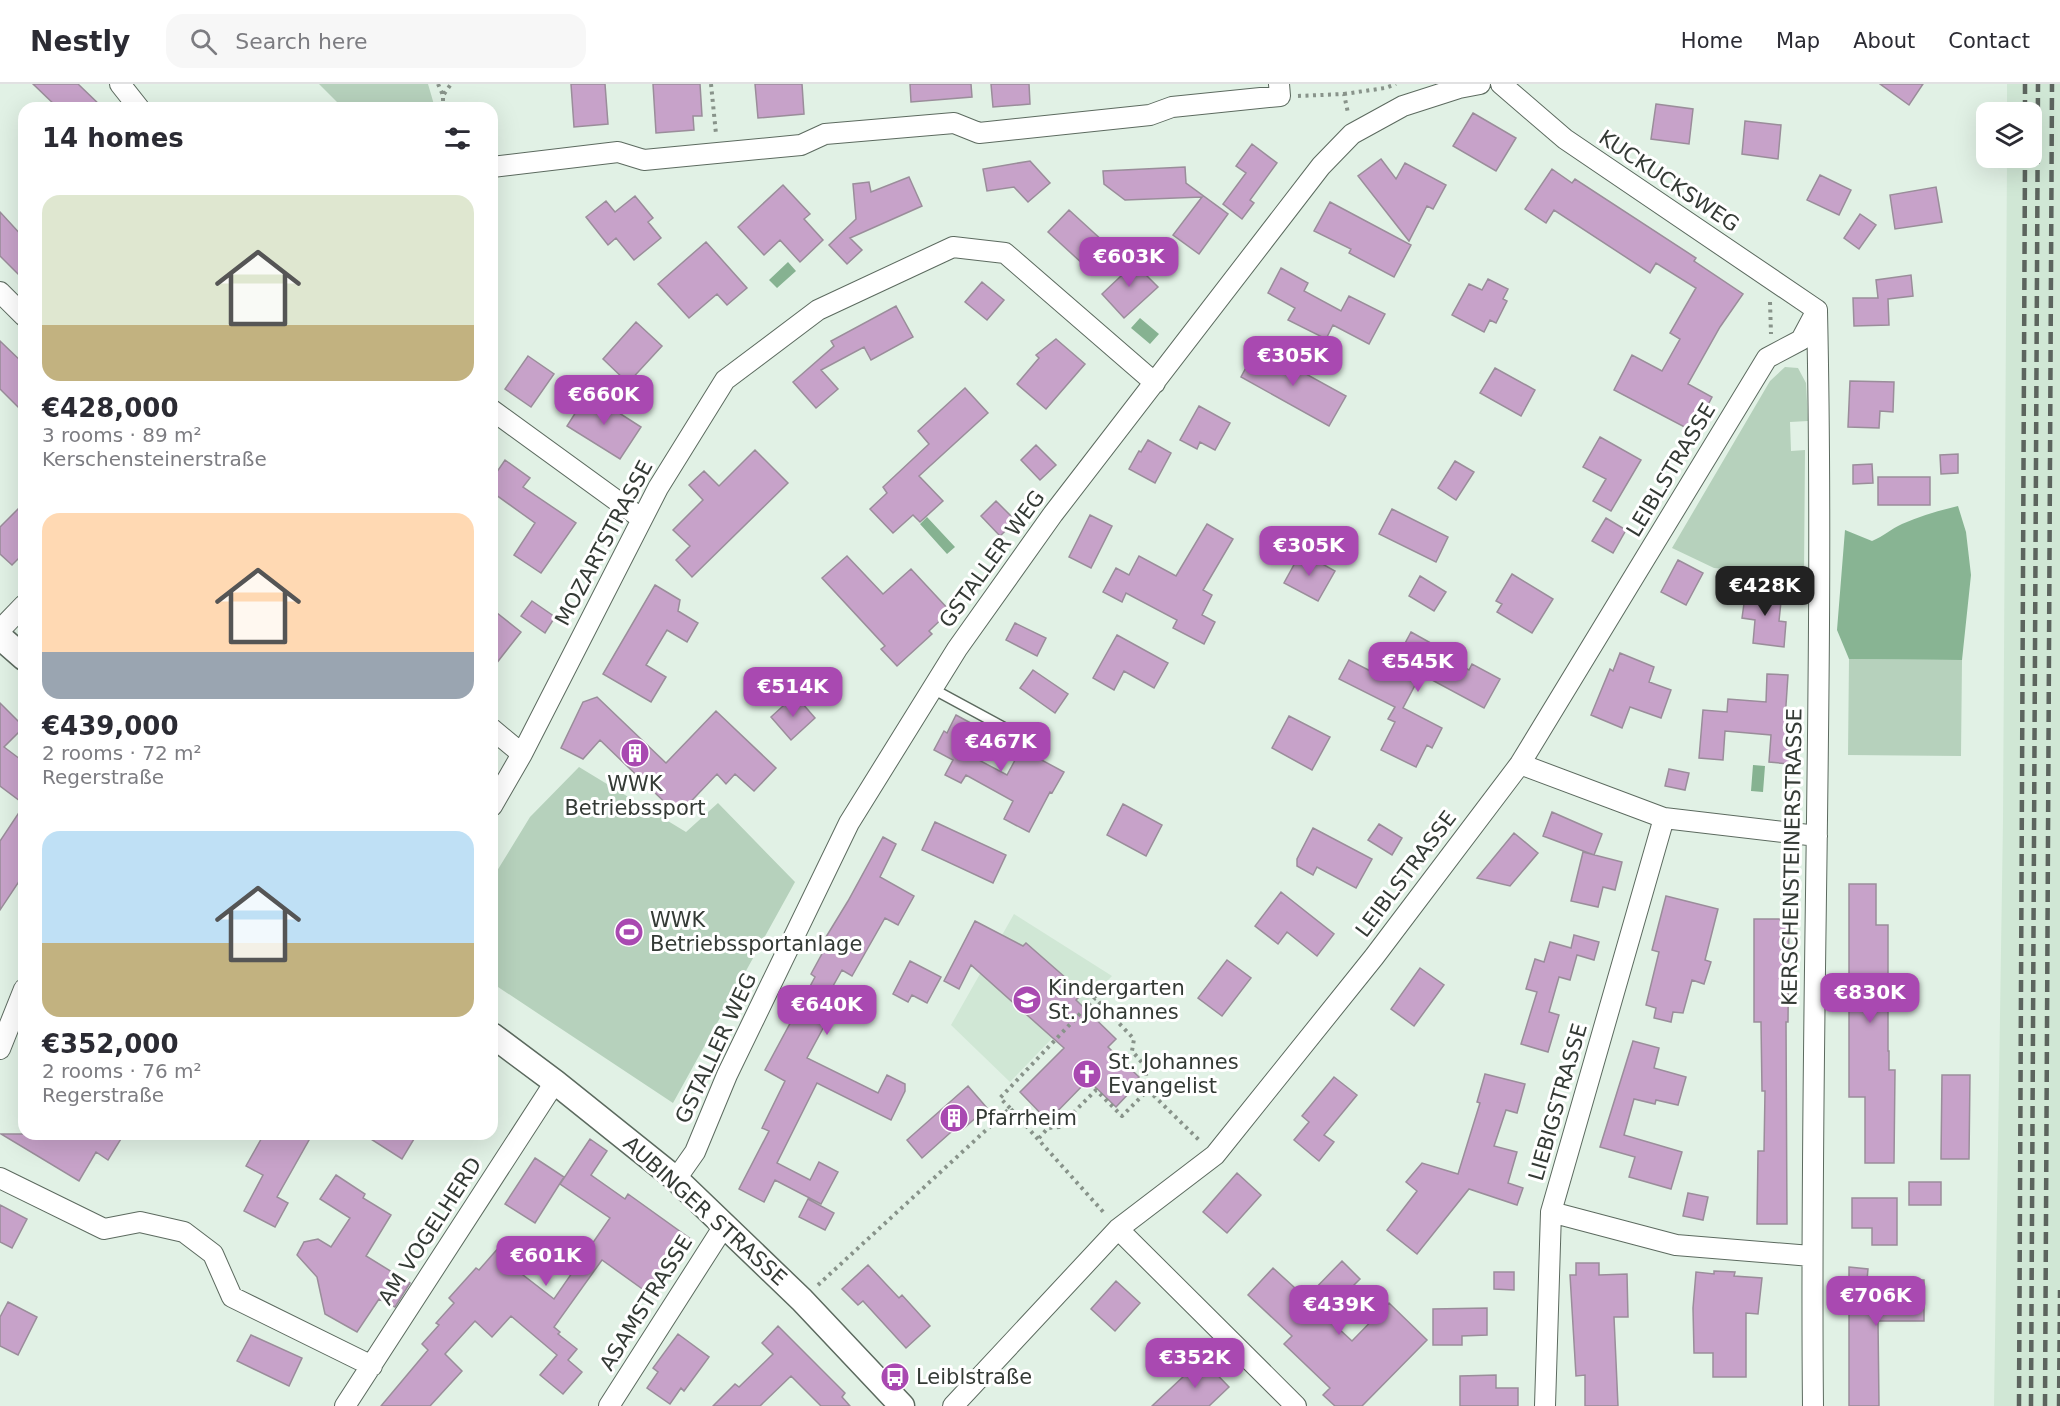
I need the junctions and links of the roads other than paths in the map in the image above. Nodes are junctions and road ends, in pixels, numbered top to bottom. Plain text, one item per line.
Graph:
1 (120, 84) edge
2 (1480, 84) edge
3 (1501, 84) edge
4 (1279, 90) edge
5 (134, 102) edge
6 (498, 166) edge
7 (0, 292) edge
8 (1817, 309) junction
9 (18, 310) edge
10 (1155, 383) junction
11 (498, 414) edge
12 (642, 519) junction
13 (18, 611) edge
14 (0, 630) edge
15 (0, 637) edge
16 (18, 653) edge
17 (933, 689) junction
18 (1005, 728) dead end
19 (498, 734) edge
20 (522, 754) junction
21 (1520, 764) junction
22 (498, 796) edge
23 (1664, 818) junction
24 (1817, 836) junction
25 (18, 1004) edge
26 (498, 1039) edge
27 (0, 1049) edge
28 (555, 1082) junction
29 (0, 1178) edge
30 (676, 1179) junction
31 (1551, 1212) junction
32 (724, 1226) junction
33 (1118, 1229) junction
34 (1811, 1256) junction
35 (372, 1366) junction
36 (345, 1406) edge
37 (609, 1406) edge
38 (902, 1406) edge
39 (952, 1406) edge
40 (1296, 1406) edge
41 (1545, 1406) edge
42 (1813, 1406) edge

1 - 5 street
2 - 10 street, GSTALLER WEG
3 - 8 street, KUCKUCKSWEG
4 - 6 street
7 - 9 street
8 - 21 street, LEIBLSTRASSE
8 - 24 street, KERSCHENSTEINERSTRASSE
10 - 12 street, MOZARTSTRASSE
10 - 17 street, GSTALLER WEG
11 - 12 street
12 - 20 street, MOZARTSTRASSE
13 - 14 street
15 - 16 street
17 - 18 lane
17 - 30 street, GSTALLER WEG
19 - 20 street
20 - 22 street, MOZARTSTRASSE
21 - 23 street
21 - 33 street, LEIBLSTRASSE
23 - 24 street
23 - 31 street, LIEBIGSTRASSE
24 - 34 street, KERSCHENSTEINERSTRASSE
25 - 27 street
26 - 28 street, AUBINGER STRASSE
28 - 30 street, AUBINGER STRASSE
28 - 35 street, AM VOGELHERD
29 - 35 street
30 - 32 street, AUBINGER STRASSE
31 - 34 street
31 - 41 street, LIEBIGSTRASSE
32 - 37 street, ASAMSTRASSE
32 - 38 street, AUBINGER STRASSE
33 - 39 street, LEIBLSTRASSE
33 - 40 street
34 - 42 street, KERSCHENSTEINERSTRASSE
35 - 36 street, AM VOGELHERD

